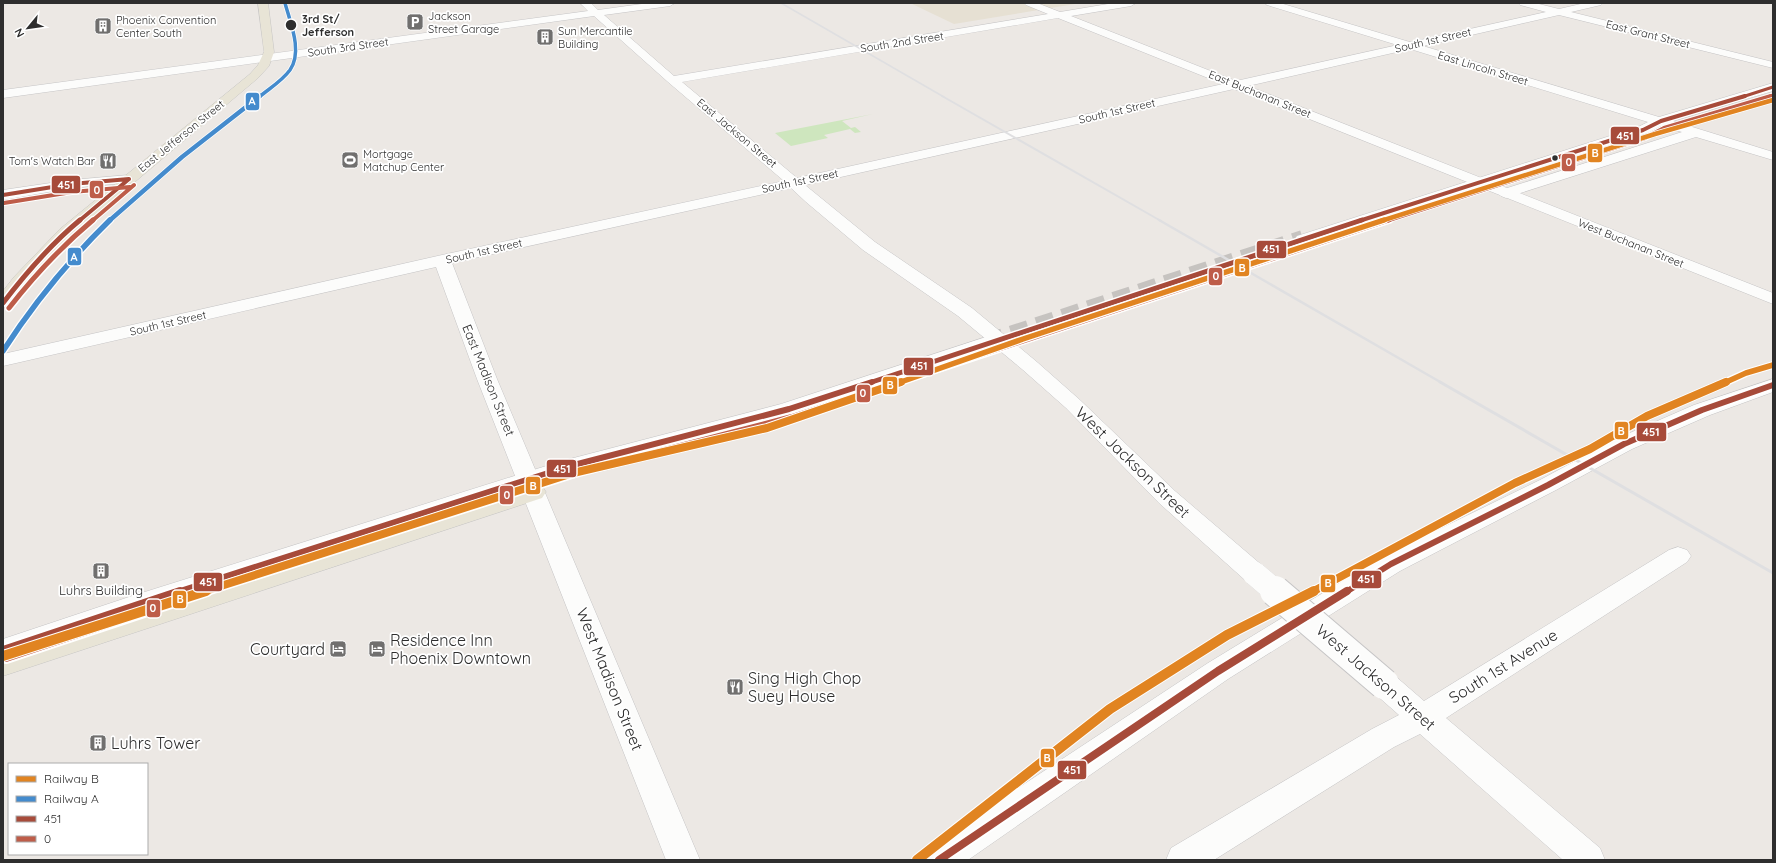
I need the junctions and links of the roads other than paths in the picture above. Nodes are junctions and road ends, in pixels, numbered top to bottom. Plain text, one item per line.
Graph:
1 (263, 3) edge
2 (585, 3) edge
3 (670, 3) edge
4 (1029, 3) edge
5 (1131, 3) edge
6 (1270, 3) edge
7 (1523, 3) edge
8 (1598, 3) edge
9 (1558, 12) junction
10 (597, 13) junction
11 (1059, 15) junction
12 (1408, 46) junction
13 (267, 58) junction
14 (1773, 65) edge
15 (672, 80) junction
16 (1235, 85) junction
17 (1773, 87) edge
18 (3, 94) edge
19 (1661, 121) junction
20 (1697, 132) junction
21 (1773, 156) edge
22 (129, 178) junction
23 (794, 182) junction
24 (1484, 184) junction
25 (1506, 193) junction
26 (3, 195) edge
27 (1302, 239) tunnel mouth
28 (442, 260) junction
29 (1773, 299) edge
30 (3, 303) edge
31 (996, 345) junction
32 (3, 360) edge
33 (1773, 385) edge
34 (534, 490) junction
35 (1678, 556) dead end
36 (219, 585) junction
37 (3, 650) edge
38 (3, 664) edge
39 (1423, 717) junction
40 (683, 860) edge
41 (939, 860) edge
42 (1183, 860) edge
43 (1588, 860) edge

1 - 13 main road
2 - 10 street, East Jackson Street
3 - 10 street, South 3rd Street
4 - 11 street, East Buchanan Street
5 - 11 street, South 2nd Street
6 - 12 street, East Lincoln Street
7 - 9 street, East Grant Street
8 - 9 street, South 1st Street
9 - 12 street, South 1st Street
9 - 14 street, East Grant Street
10 - 13 street, South 3rd Street
10 - 15 street, East Jackson Street
11 - 15 street, South 2nd Street
11 - 16 street, East Buchanan Street
12 - 16 street, South 1st Street
12 - 19 street, East Lincoln Street
13 - 18 street, South 3rd Street
13 - 22 main road, East Jefferson Street
15 - 23 street, East Jackson Street
16 - 23 street, South 1st Street
16 - 24 street, East Buchanan Street
17 - 19 street
19 - 20 street, East Lincoln Street
19 - 24 street
20 - 21 street, East Lincoln Street
20 - 25 street
22 - 26 street
22 - 30 main road, East Jefferson Street
23 - 28 street, South 1st Street
23 - 31 street, East Jackson Street
24 - 25 street, West Buchanan Street
24 - 27 street
25 - 29 street, West Buchanan Street
28 - 32 street, South 1st Street
28 - 34 street, East Madison Street
31 - 34 street
31 - 39 street, West Jackson Street, bridge
33 - 41 street
34 - 36 main road
34 - 40 street, West Madison Street
35 - 39 street, South 1st Avenue
36 - 37 street
36 - 38 main road
39 - 42 street, South 1st Avenue
39 - 43 street, West Jackson Street

